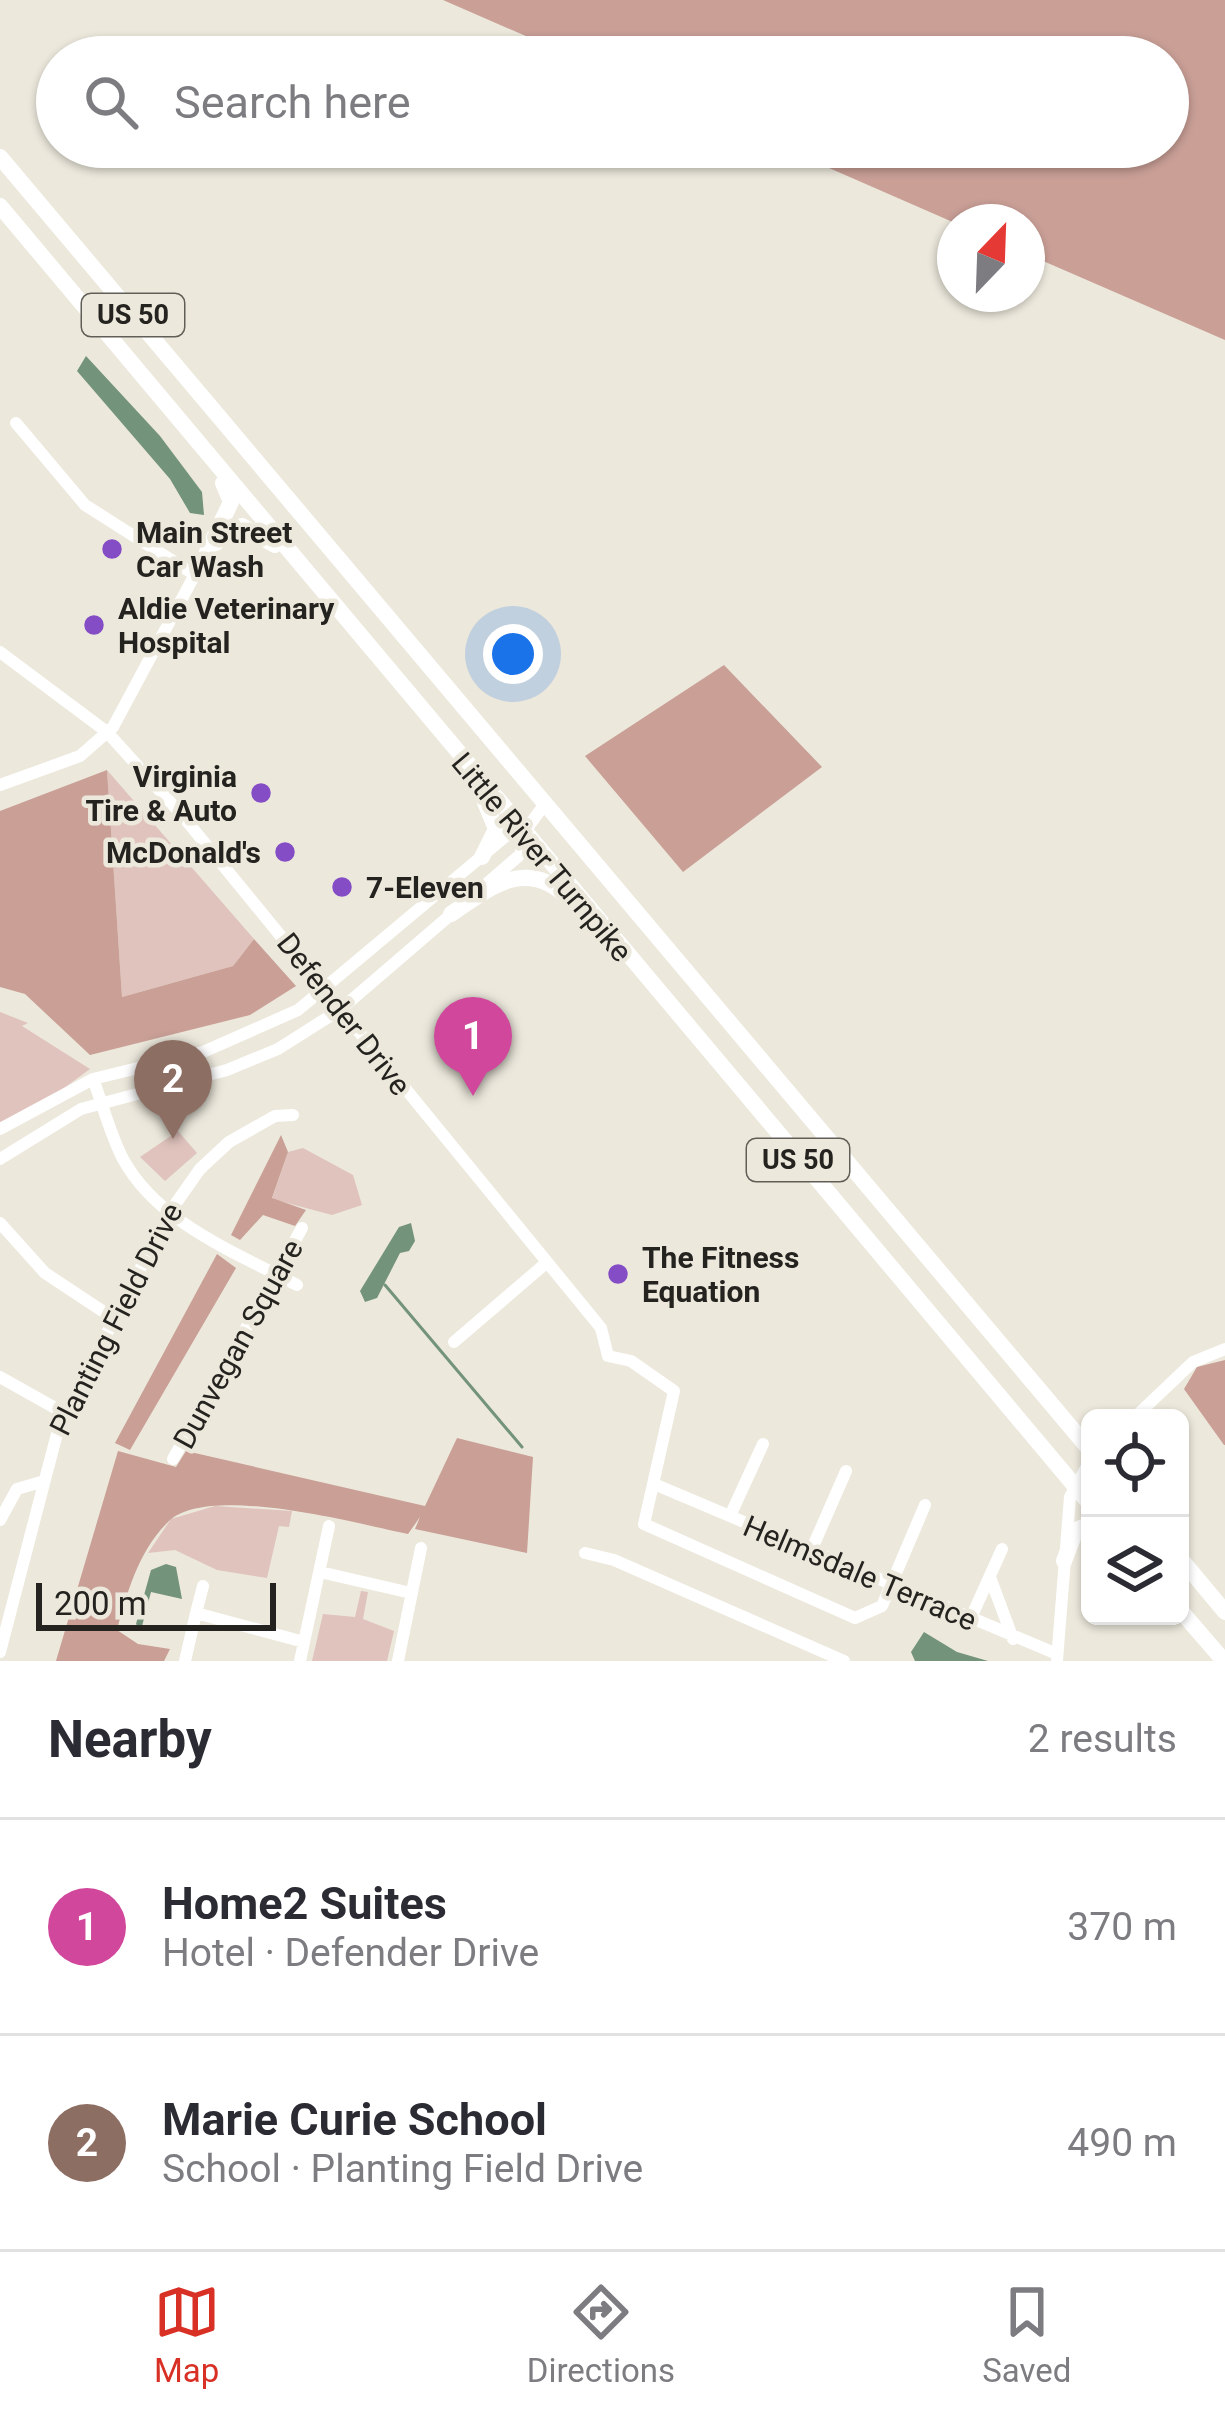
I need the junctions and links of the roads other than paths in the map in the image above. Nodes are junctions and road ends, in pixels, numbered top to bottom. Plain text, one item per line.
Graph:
1 (0, 157) edge
2 (0, 206) edge
3 (16, 423) dead end
4 (200, 445) junction
5 (207, 552) junction
6 (288, 554) junction
7 (195, 575) junction
8 (0, 652) edge
9 (107, 732) junction
10 (462, 763) junction
11 (0, 785) edge
12 (544, 805) junction
13 (523, 834) junction
14 (482, 857) junction
15 (652, 913) dead end
16 (451, 914) junction
17 (613, 940) junction
18 (326, 988) junction
19 (341, 1009) junction
20 (765, 1064) junction
21 (93, 1079) junction
22 (102, 1102) junction
23 (293, 1115) dead end
24 (0, 1129) edge
25 (0, 1159) edge
26 (170, 1213) junction
27 (0, 1223) edge
28 (302, 1228) dead end
29 (545, 1264) junction
30 (275, 1273) junction
31 (297, 1285) dead end
32 (113, 1318) junction
33 (454, 1342) dead end
34 (1225, 1349) edge
35 (0, 1377) edge
36 (1143, 1409) edge
37 (64, 1413) junction
38 (1081, 1439) edge
39 (763, 1444) dead end
40 (173, 1460) dead end
41 (846, 1471) dead end
42 (1081, 1473) edge
43 (41, 1482) junction
44 (1073, 1484) junction
45 (659, 1486) junction
46 (1081, 1493) edge
47 (925, 1504) dead end
48 (730, 1516) junction
49 (0, 1520) edge
50 (329, 1526) dead end
51 (1081, 1528) edge
52 (421, 1548) dead end
53 (1002, 1549) dead end
54 (811, 1551) junction
55 (585, 1553) dead end
56 (1064, 1561) junction
57 (1189, 1569) edge
58 (320, 1572) junction
59 (990, 1577) junction
60 (891, 1585) junction
61 (203, 1586) dead end
62 (411, 1593) junction
63 (1225, 1612) edge
64 (196, 1613) junction
65 (970, 1620) junction
66 (1189, 1621) edge
67 (1203, 1637) junction
68 (1013, 1640) junction
69 (304, 1642) junction
70 (0, 1652) edge
71 (1057, 1658) edge
72 (185, 1661) edge
73 (300, 1661) edge
74 (398, 1661) edge
75 (844, 1661) edge
76 (1208, 1661) edge
77 (1224, 1661) edge

1 - 12 highway, Little River Turnpike / US 50
2 - 4 highway, Little River Turnpike / US 50
3 - 7 street
4 - 5 highway
4 - 6 highway, Little River Turnpike / US 50
5 - 6 highway
5 - 7 street
6 - 10 highway, Little River Turnpike / US 50
7 - 9 street
8 - 9 street, Defender Drive
9 - 11 street
9 - 18 street, Defender Drive
10 - 13 highway, Little River Turnpike / US 50
10 - 14 highway
12 - 13 street
12 - 20 highway, Little River Turnpike / US 50
13 - 14 street
13 - 16 street
13 - 17 highway, Little River Turnpike / US 50
14 - 18 street
15 - 20 highway
16 - 17 highway
16 - 19 street
17 - 44 highway, Little River Turnpike / US 50
18 - 19 street, Defender Drive
18 - 21 street
19 - 22 street
19 - 29 street, Defender Drive
20 - 38 highway, Little River Turnpike / US 50
21 - 22 street
21 - 24 street
22 - 25 street
22 - 26 street
23 - 26 street, Planting Field Drive
26 - 30 street
26 - 32 street, Planting Field Drive
27 - 32 street
28 - 30 street, Dunvegan Square
29 - 33 street
29 - 45 street, Defender Drive
30 - 31 street
30 - 40 street, Dunvegan Square
32 - 37 street, Planting Field Drive
34 - 36 street
35 - 37 street
37 - 43 street, Planting Field Drive
39 - 48 street
41 - 54 street
42 - 44 street
43 - 49 street
43 - 70 street, Planting Field Drive
44 - 46 highway, Little River Turnpike / US 50
44 - 56 street
45 - 48 street, Helmsdale Terrace
45 - 60 street
47 - 60 street
48 - 54 street, Helmsdale Terrace
50 - 58 street
51 - 56 highway
52 - 62 street
53 - 59 street
54 - 60 street, Helmsdale Terrace
55 - 75 street
56 - 71 street
57 - 63 highway
58 - 62 street
58 - 69 street
59 - 65 street
59 - 68 street
60 - 65 street, Helmsdale Terrace
61 - 64 street
62 - 74 street
64 - 69 street
64 - 72 street
65 - 68 street, Helmsdale Terrace
66 - 67 highway
67 - 76 highway
67 - 77 highway
68 - 71 street, Helmsdale Terrace
69 - 73 street

